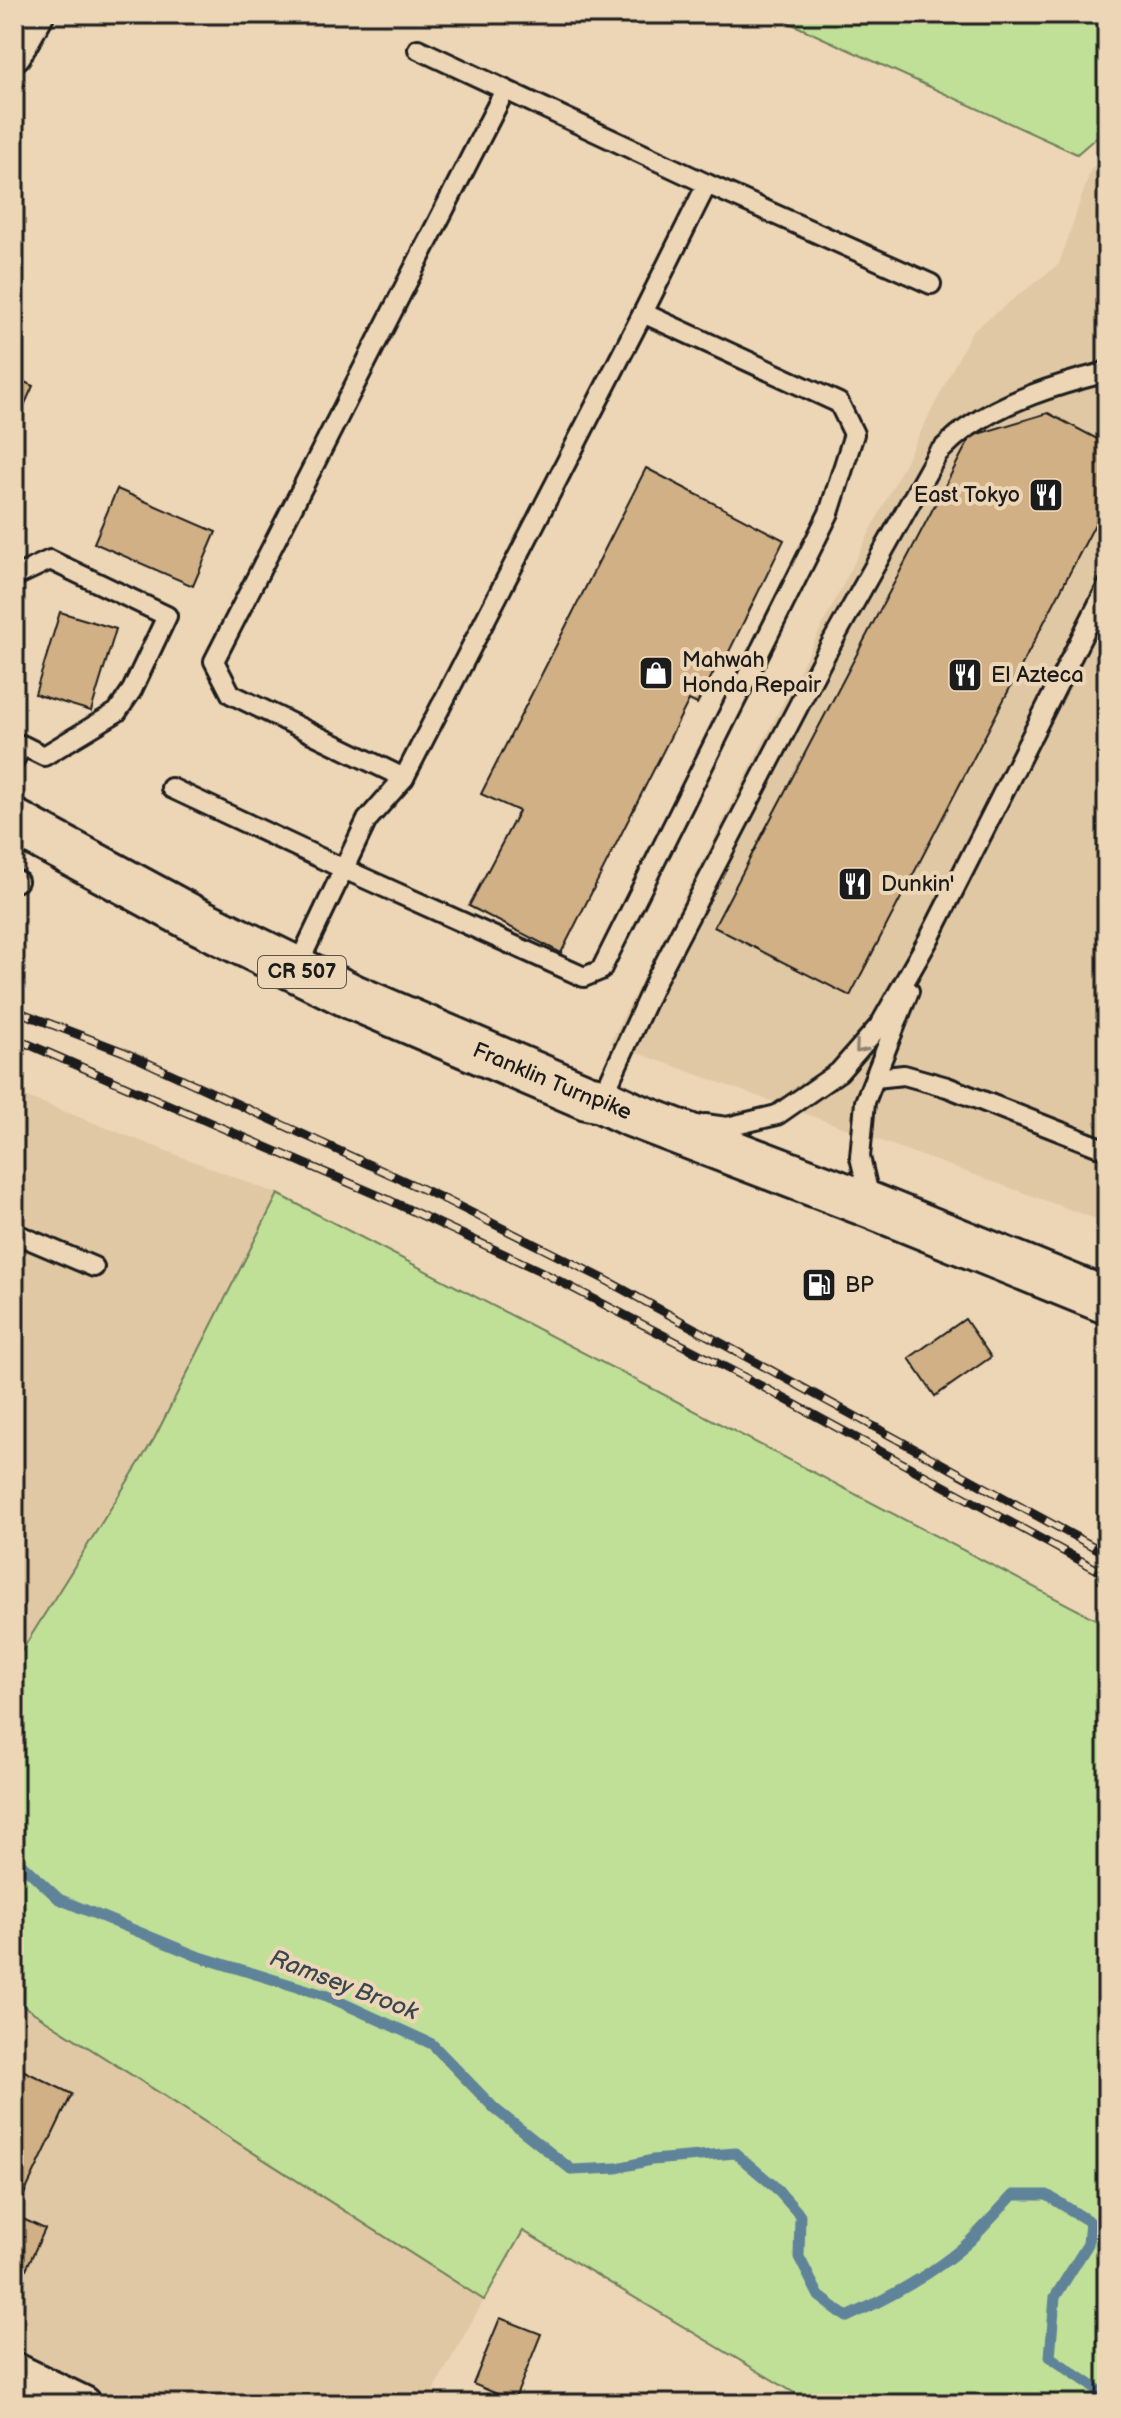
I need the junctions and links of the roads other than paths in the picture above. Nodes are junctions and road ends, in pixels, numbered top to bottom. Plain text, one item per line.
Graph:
1 (36, 14) edge
2 (418, 49) dead end
3 (14, 53) edge
4 (505, 90) junction
5 (707, 184) junction
6 (931, 284) dead end
7 (643, 313) junction
8 (1106, 373) edge
9 (14, 577) edge
10 (1107, 587) edge
11 (17, 749) edge
12 (404, 778) junction
13 (171, 788) dead end
14 (14, 822) edge
15 (344, 869) junction
16 (931, 935) junction
17 (296, 969) junction
18 (875, 1078) junction
19 (616, 1107) junction
20 (1107, 1150) edge
21 (872, 1206) junction
22 (14, 1233) edge
23 (94, 1267) dead end
24 (1107, 1301) edge
25 (14, 2370) edge
26 (84, 2404) edge

1 - 3 street
2 - 4 lane
4 - 5 lane
4 - 12 lane
5 - 6 lane
5 - 7 lane
7 - 12 lane
7 - 15 lane
8 - 19 lane
9 - 11 lane
10 - 16 lane
12 - 15 lane
13 - 15 lane
14 - 17 main road, Franklin Turnpike / CR 507
15 - 17 lane
16 - 18 lane
16 -> 19 lane
17 - 19 main road, Franklin Turnpike / CR 507
18 - 20 lane
18 - 21 lane
19 - 21 main road, Franklin Turnpike / CR 507
21 - 24 main road, Franklin Turnpike / CR 507
22 - 23 lane
25 - 26 street

